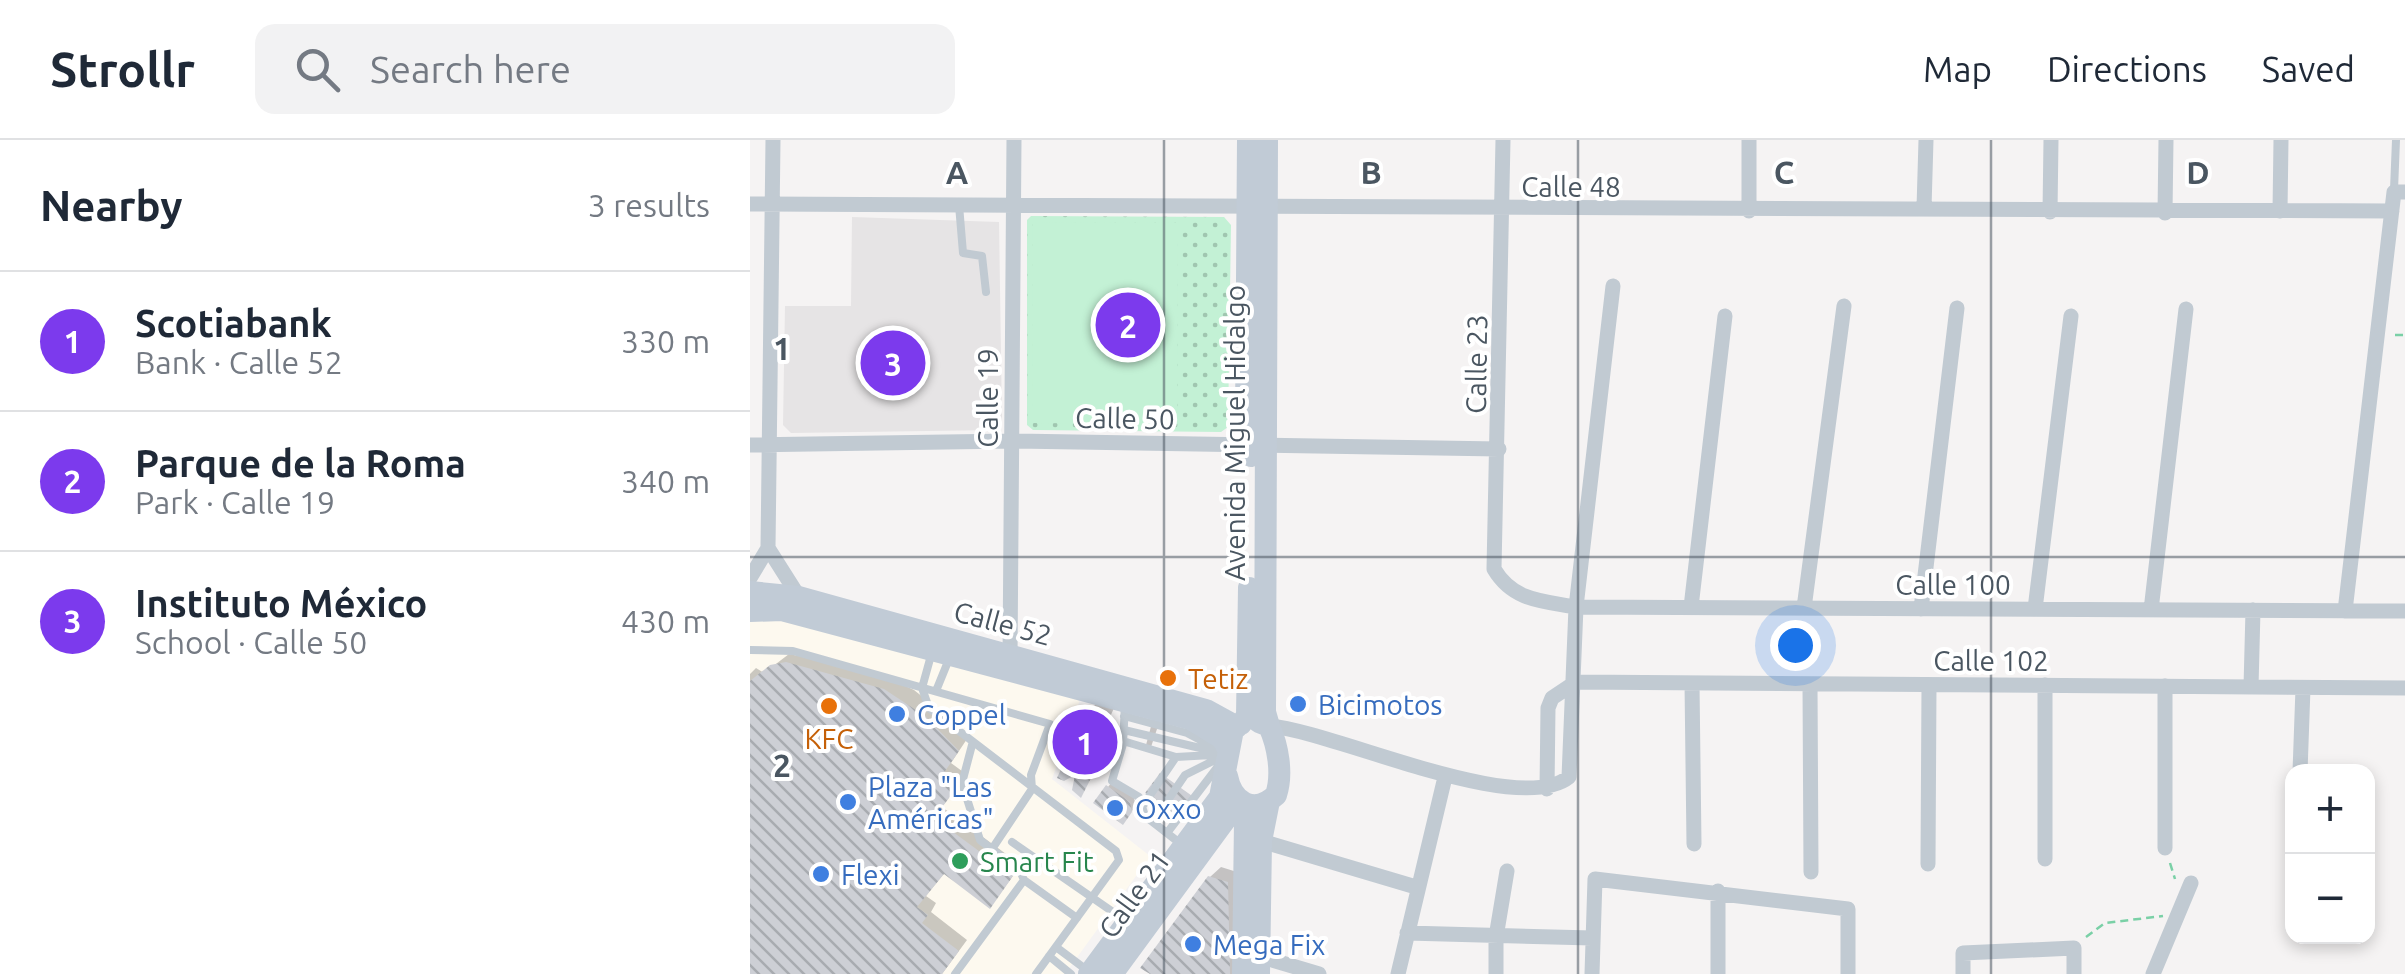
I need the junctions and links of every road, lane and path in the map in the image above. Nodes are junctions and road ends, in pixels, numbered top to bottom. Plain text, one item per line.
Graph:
1 (773, 140) edge
2 (1014, 140) edge
3 (1248, 140) edge
4 (1267, 140) edge
5 (1503, 140) edge
6 (1749, 140) edge
7 (1926, 140) edge
8 (2051, 140) edge
9 (2166, 140) edge
10 (2280, 140) edge
11 (2396, 140) edge
12 (2399, 192) edge
13 (750, 204) edge
14 (773, 204) junction
15 (1254, 204) junction
16 (959, 206) junction
17 (1013, 206) junction
18 (1924, 208) junction
19 (1504, 210) junction
20 (2280, 210) junction
21 (2392, 211) junction
22 (1749, 212) junction
23 (2050, 212) junction
24 (2165, 213) junction
25 (1613, 286) dead end
26 (986, 292) dead end
27 (1844, 306) dead end
28 (1957, 308) dead end
29 (2186, 309) dead end
30 (1725, 316) dead end
31 (2072, 316) dead end
32 (1012, 441) junction
33 (750, 444) edge
34 (769, 444) junction
35 (1258, 445) junction
36 (1499, 449) junction
37 (768, 548) junction
38 (750, 578) edge
39 (1504, 586) joint
40 (750, 592) edge
41 (799, 597) junction
42 (1576, 607) junction
43 (1692, 607) junction
44 (1804, 608) junction
45 (1921, 609) junction
46 (2035, 609) junction
47 (2151, 610) junction
48 (2253, 610) junction
49 (2345, 611) junction
50 (2405, 611) edge
51 (750, 612) edge
52 (750, 650) edge
53 (925, 651) junction
54 (1010, 657) junction
55 (950, 658) junction
56 (1576, 682) junction
57 (1692, 683) junction
58 (1810, 684) junction
59 (1930, 685) junction
60 (2045, 686) junction
61 (2164, 686) junction
62 (2251, 687) junction
63 (922, 688) junction
64 (2303, 688) junction
65 (2405, 688) edge
66 (936, 691) junction
67 (1127, 703) junction
68 (1269, 726) junction
69 (1124, 730) junction
70 (1310, 736) junction
71 (1123, 741) junction
72 (972, 745) junction
73 (1232, 746) junction
74 (1277, 752) junction
75 (1176, 757) junction
76 (2300, 764) edge
77 (1445, 777) junction
78 (1032, 789) junction
79 (1547, 789) junction
80 (1253, 803) junction
81 (1142, 807) junction
82 (1153, 822) junction
83 (1261, 841) junction
84 (1012, 842) dead end
85 (1694, 844) dead end
86 (1184, 845) junction
87 (2165, 848) joint
88 (992, 849) junction
89 (2044, 859) dead end
90 (1244, 861) junction
91 (1928, 864) dead end
92 (1507, 871) dead end
93 (1812, 872) dead end
94 (1024, 880) junction
95 (1416, 887) junction
96 (1718, 891) junction
97 (2188, 891) joint
98 (1092, 897) junction
99 (1135, 912) junction
100 (2178, 915) junction
101 (1077, 918) junction
102 (1407, 933) junction
103 (1496, 938) junction
104 (1592, 938) junction
105 (1056, 947) junction
106 (2074, 948) junction
107 (1049, 956) junction
108 (1251, 964) edge
109 (954, 974) edge
110 (1036, 974) edge
111 (1091, 974) edge
112 (1319, 974) edge
113 (1398, 974) edge
114 (1496, 974) edge
115 (1592, 974) edge
116 (1718, 974) edge
117 (1848, 974) edge
118 (1963, 974) edge
119 (2074, 974) edge
120 (2152, 974) edge

1 - 14 street
2 - 17 street, Calle 19
3 - 15 street, Avenida Miguel Hidalgo
4 - 15 street, Avenida Miguel Hidalgo
5 - 19 street, Calle 23
6 - 22 street
7 - 18 street
8 - 23 street
9 - 24 street
10 - 20 street
11 - 12 lane
12 - 21 street
13 - 14 street, Calle 48
14 - 16 street, Calle 48
14 - 34 street
15 - 17 street, Calle 48
15 - 19 street, Calle 48
15 - 35 street, Avenida Miguel Hidalgo
16 - 17 street, Calle 48
16 - 26 lane
17 - 32 street, Calle 19
18 - 22 street, Calle 48
18 - 23 street, Calle 48
19 - 22 street, Calle 48
19 - 36 street, Calle 23
20 - 21 street, Calle 48
20 - 24 street, Calle 48
21 - 49 street
23 - 24 street, Calle 48
25 - 42 street
27 - 44 street
28 - 45 street
29 - 47 street
30 - 43 street
31 - 46 street
32 - 34 street, Calle 50
32 - 35 street, Calle 50
32 - 54 street, Calle 19
33 - 34 street, Calle 50
34 - 37 street
35 - 36 street, Calle 50
35 - 68 street, Avenida Miguel Hidalgo
35 - 73 street, Avenida Miguel Hidalgo
36 - 39 street, Calle 23
37 - 38 street
37 - 41 street
39 - 42 street, Calle 100
40 - 41 street, Calle 52
41 - 54 street, Calle 52
42 - 43 street, Calle 100
42 - 56 street
43 - 44 street, Calle 100
44 - 45 street, Calle 100
45 - 46 street, Calle 100
46 - 47 street, Calle 100
47 - 48 street, Calle 100
48 - 49 street, Calle 100
48 - 62 street
49 - 50 street, Calle 100
51 - 53 street, Calle 52
52 - 63 lane
53 - 55 street, Calle 52
53 - 63 lane
54 - 67 street, Calle 52
55 - 66 lane
55 - 67 street, Calle 52
56 - 57 street, Calle 102
56 - 79 street
56 - 79 street
57 - 58 street, Calle 102
57 - 85 street
58 - 59 street, Calle 102
58 - 93 street
59 - 60 street, Calle 102
59 - 91 street
60 - 61 street, Calle 102
60 - 89 street
61 - 62 street, Calle 102
61 - 87 street
62 - 64 street, Calle 102
63 - 66 lane
63 - 72 lane
64 - 65 street, Calle 102
64 - 76 street
66 - 78 lane
67 - 69 lane
67 - 73 street, Calle 52
68 - 70 street
68 - 73 street
68 - 74 street, Avenida Miguel Hidalgo
69 - 71 lane
69 - 73 lane
70 - 74 street
70 - 77 street
71 - 75 lane
71 - 81 lane
72 - 78 lane
72 - 88 lane
73 - 75 lane
73 - 80 street
73 - 82 lane
73 - 86 street, Calle 21
74 - 80 street
75 - 81 lane
77 - 79 street
77 - 95 street
78 - 88 lane
78 - 98 lane
80 - 83 street
80 - 86 street, Calle 21
80 - 90 street
81 - 82 lane
82 - 86 lane
83 - 95 street
83 - 108 street
84 - 98 lane
86 - 90 street
86 - 99 street, Calle 21
86 - 111 street, Calle 21
87 - 97 path
88 - 94 lane
90 - 108 street
92 - 103 street
94 - 101 lane
94 - 109 lane
95 - 102 street
96 - 104 street
96 - 116 street
96 - 117 street
97 - 100 street
98 - 99 lane
98 - 101 lane
99 - 111 street, Calle 21
100 - 106 path
100 - 120 street
101 - 105 lane
102 - 103 street
102 - 113 street
103 - 104 street
103 - 114 street
104 - 115 street
105 - 107 lane
105 - 111 lane
106 - 118 street
106 - 119 street
107 - 110 lane
107 - 111 lane
108 - 112 street

